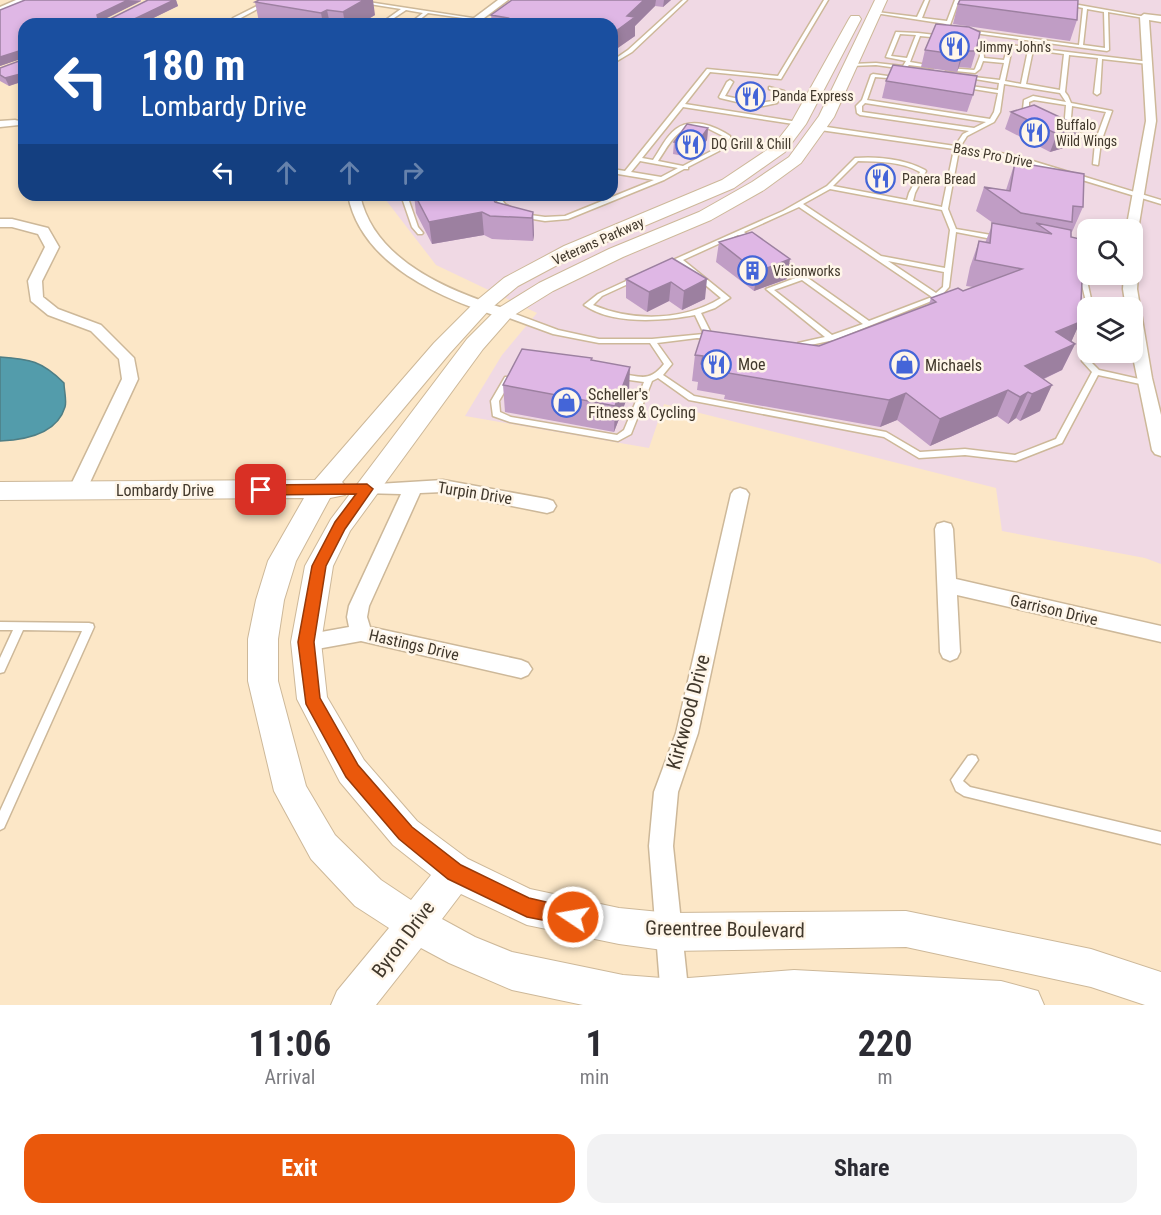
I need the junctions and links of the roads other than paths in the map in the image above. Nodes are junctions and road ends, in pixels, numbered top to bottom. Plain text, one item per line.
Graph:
1 (23, 0) edge
2 (272, 0) edge
3 (346, 0) edge
4 (504, 0) edge
5 (685, 0) edge
6 (826, 0) edge
7 (927, 0) edge
8 (957, 0) edge
9 (1044, 0) edge
10 (874, 4) edge
11 (1085, 8) junction
12 (405, 9) junction
13 (0, 10) edge
14 (428, 12) junction
15 (1106, 12) junction
16 (1144, 17) junction
17 (238, 18) edge
18 (391, 18) edge
19 (420, 18) edge
20 (455, 18) edge
21 (479, 18) edge
22 (919, 19) junction
23 (1161, 19) edge
24 (949, 23) junction
25 (918, 34) junction
26 (947, 38) edge
27 (957, 39) edge
28 (1081, 47) junction
29 (1031, 49) junction
30 (1067, 53) junction
31 (1100, 57) junction
32 (981, 58) junction
33 (618, 59) edge
34 (854, 61) junction
35 (1006, 62) junction
36 (1148, 63) junction
37 (907, 64) junction
38 (1161, 65) edge
39 (903, 78) edge
40 (730, 82) dead end
41 (1002, 82) junction
42 (1023, 85) junction
43 (959, 86) edge
44 (771, 88) dead end
45 (1000, 92) junction
46 (1062, 92) junction
47 (1098, 93) dead end
48 (864, 101) junction
49 (1070, 104) junction
50 (682, 105) junction
51 (1037, 116) edge
52 (992, 121) junction
53 (15, 123) dead end
54 (0, 124) edge
55 (798, 124) junction
56 (1057, 126) edge
57 (820, 128) junction
58 (974, 130) junction
59 (1067, 130) junction
60 (1098, 142) junction
61 (957, 147) junction
62 (638, 159) junction
63 (655, 162) junction
64 (1096, 164) dead end
65 (686, 168) junction
66 (618, 172) edge
67 (627, 173) junction
68 (662, 179) junction
69 (829, 187) junction
70 (1139, 194) junction
71 (618, 197) edge
72 (354, 201) edge
73 (406, 201) edge
74 (500, 201) edge
75 (608, 201) edge
76 (910, 202) junction
77 (1161, 202) edge
78 (799, 204) junction
79 (945, 209) junction
80 (1134, 219) edge
81 (0, 223) edge
82 (953, 230) junction
83 (739, 232) junction
84 (420, 234) dead end
85 (1009, 241) edge
86 (758, 245) edge
87 (878, 257) junction
88 (776, 258) edge
89 (678, 259) junction
90 (661, 267) edge
91 (948, 271) junction
92 (641, 276) edge
93 (802, 277) junction
94 (1130, 285) edge
95 (937, 297) junction
96 (482, 306) junction
97 (504, 313) junction
98 (698, 313) junction
99 (868, 324) junction
100 (709, 337) junction
101 (721, 338) edge
102 (831, 338) junction
103 (652, 341) junction
104 (796, 345) edge
105 (1088, 363) edge
106 (1096, 372) junction
107 (511, 375) edge
108 (613, 375) edge
109 (660, 376) junction
110 (648, 381) junction
111 (1145, 383) junction
112 (1160, 441) edge
113 (413, 488) junction
114 (322, 489) junction
115 (367, 489) junction
116 (0, 491) edge
117 (77, 491) junction
118 (740, 494) dead end
119 (547, 506) dead end
120 (944, 529) dead end
121 (947, 585) junction
122 (0, 626) edge
123 (20, 626) junction
124 (361, 633) junction
125 (1161, 634) edge
126 (306, 642) junction
127 (950, 652) dead end
128 (0, 669) edge
129 (521, 669) dead end
130 (972, 760) dead end
131 (0, 824) edge
132 (1161, 838) edge
133 (455, 872) junction
134 (414, 923) junction
135 (670, 932) junction
136 (1161, 991) edge
137 (675, 998) junction
138 (351, 1005) edge
139 (1024, 1005) edge

1 - 13 street
2 - 17 lane
3 - 12 lane
4 - 21 street
5 - 33 lane
6 - 50 lane
7 - 22 lane
8 - 24 lane
9 - 11 lane
10 - 22 lane
10 - 34 main road, Veterans Parkway
10 - 55 main road, Veterans Parkway
11 - 15 lane
11 - 28 lane
12 - 14 lane
12 - 18 lane
14 - 19 lane
14 - 20 lane
15 - 16 lane
15 - 28 lane
16 - 23 street
16 - 36 street
22 - 24 lane
24 - 28 lane
25 - 26 lane
25 - 37 lane
25 - 37 lane
27 - 32 lane
29 - 30 lane
29 - 35 lane
29 - 42 lane
30 - 31 lane
30 - 46 lane
31 - 36 lane
31 - 47 lane
32 - 35 lane
32 - 37 lane
34 - 37 lane
34 - 57 main road, Veterans Parkway
35 - 41 lane
36 - 38 street
36 - 70 street
37 - 41 lane
39 - 48 lane
40 - 44 lane
41 - 42 lane
41 - 45 lane
42 - 46 lane
43 - 45 lane
45 - 52 lane
46 - 49 lane
48 - 52 lane
48 - 58 lane
49 - 51 lane
49 - 59 lane
49 - 60 lane
50 - 55 lane
50 - 62 lane
52 - 58 lane
53 - 54 street
55 - 57 main road
55 - 96 main road, Veterans Parkway
56 - 59 lane
57 - 61 lane, Bass Pro Drive
57 - 97 main road, Veterans Parkway
58 - 61 lane
59 - 60 lane
60 - 64 lane
61 - 70 lane, Bass Pro Drive
61 - 79 lane
62 - 63 lane
62 - 67 lane
63 - 65 lane
63 - 65 lane
65 - 68 lane
66 - 67 lane
67 - 68 lane
68 - 71 lane
69 - 76 lane
69 - 76 lane
69 - 78 lane
70 - 77 lane, Bass Pro Drive
70 - 80 street
72 - 96 street
73 - 84 lane
74 - 75 lane
76 - 79 lane
78 - 83 lane
78 - 87 lane
79 - 82 lane
81 - 117 street
82 - 85 lane
82 - 91 lane
83 - 86 lane
83 - 89 lane
87 - 91 lane
87 - 95 lane
88 - 93 lane
89 - 90 lane
89 - 98 lane
91 - 95 lane
92 - 98 lane
93 - 99 lane
93 - 102 lane
94 - 111 street
95 - 99 lane
96 - 97 street
96 - 114 main road, Veterans Parkway
97 - 103 lane
97 - 115 main road, Veterans Parkway
98 - 100 lane
99 - 102 lane
100 - 101 lane
100 - 103 lane
102 - 104 lane
103 - 109 lane
105 - 106 lane
106 - 109 lane
106 - 111 lane
107 - 110 lane
108 - 110 lane
109 - 110 lane
111 - 112 street
113 - 115 street, Turpin Drive
113 - 119 street, Turpin Drive
113 - 124 street
114 - 115 main road, Lombardy Drive
114 - 117 main road, Lombardy Drive
114 - 134 main road
115 - 126 main road, Greentree Boulevard
116 - 117 main road, Lombardy Drive
118 - 135 street, Kirkwood Drive
120 - 121 street
121 - 125 street, Garrison Drive
121 - 127 street
122 - 123 lane
123 - 128 lane
123 - 131 lane
124 - 126 street, Hastings Drive
124 - 129 street, Hastings Drive
126 - 133 main road, Greentree Boulevard
130 - 132 lane
133 - 134 main road, Byron Drive
133 - 135 main road, Greentree Boulevard
134 - 137 main road
134 - 138 main road, Byron Drive
135 - 136 main road, Greentree Boulevard
135 - 137 street, Kirkwood Drive
137 - 139 main road

